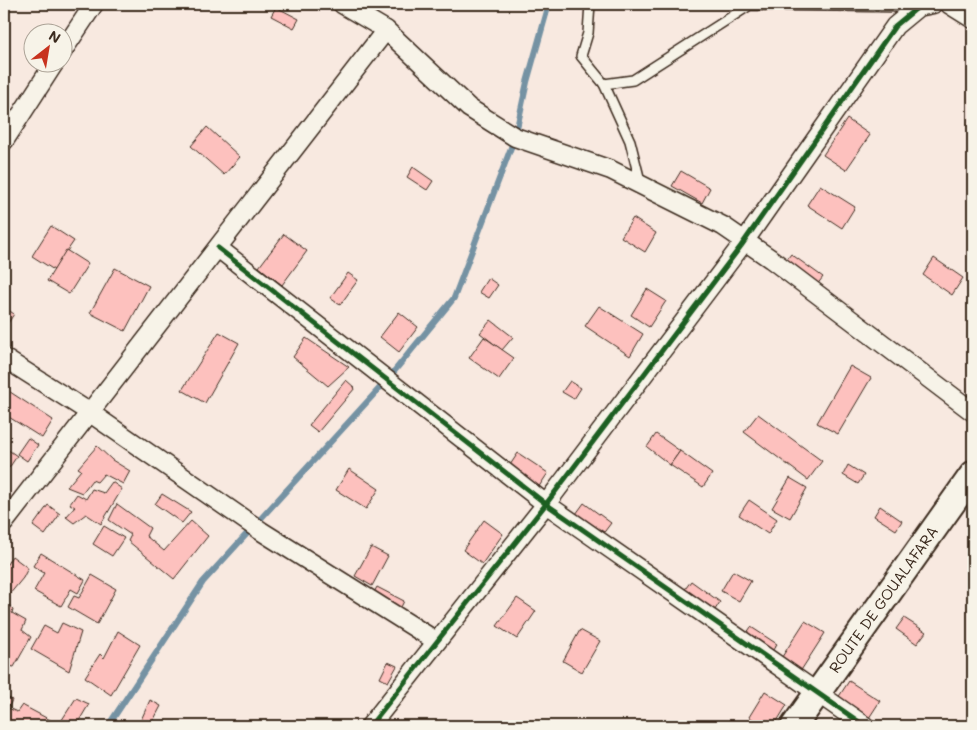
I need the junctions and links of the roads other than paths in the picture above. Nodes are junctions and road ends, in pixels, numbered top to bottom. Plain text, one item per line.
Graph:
1 (94, 4) edge
2 (342, 4) edge
3 (590, 4) edge
4 (950, 4) edge
5 (922, 5) edge
6 (973, 19) edge
7 (386, 30) junction
8 (72, 37) edge
9 (49, 72) edge
10 (604, 84) junction
11 (4, 141) edge
12 (641, 185) junction
13 (744, 241) junction
14 (218, 248) junction
15 (4, 358) edge
16 (89, 412) junction
17 (973, 412) edge
18 (973, 474) edge
19 (546, 504) junction
20 (4, 523) edge
21 (436, 641) junction
22 (816, 693) junction
23 (370, 726) edge
24 (794, 726) edge
25 (865, 726) edge

1 - 8 street
2 - 7 street
3 - 10 lane
4 - 6 street
5 - 10 lane
5 - 13 street
7 - 12 street
7 - 14 street
9 - 11 street
10 - 12 lane
12 - 13 street
13 - 17 street
13 - 19 street
14 - 16 street
14 - 19 street
15 - 16 street
16 - 20 street
16 - 21 street
18 - 22 street, ROUTE DE GOUALAFARA
19 - 21 street
19 - 22 street
21 - 23 street
22 - 24 street, ROUTE DE GOUALAFARA
22 - 25 street

